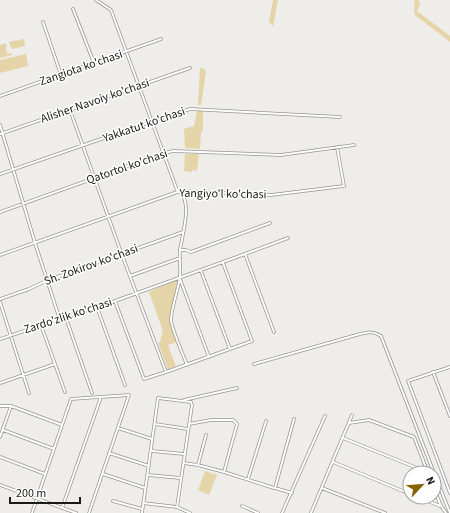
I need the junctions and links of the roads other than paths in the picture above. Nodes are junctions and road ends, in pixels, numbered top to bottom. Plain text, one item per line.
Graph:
1 (96, 0) edge
2 (74, 9) dead end
3 (43, 22) dead end
4 (161, 40) dead end
5 (127, 52) junction
6 (94, 63) junction
7 (190, 68) dead end
8 (61, 75) junction
9 (140, 86) junction
10 (0, 96) edge
11 (70, 110) junction
12 (340, 117) dead end
13 (153, 121) junction
14 (0, 125) edge
15 (1, 134) edge
16 (354, 145) dead end
17 (82, 146) junction
18 (337, 147) junction
19 (164, 153) junction
20 (13, 170) junction
21 (0, 174) edge
22 (94, 179) junction
23 (180, 191) junction
24 (23, 204) junction
25 (0, 212) edge
26 (108, 217) junction
27 (270, 223) dead end
28 (183, 232) junction
29 (288, 238) dead end
30 (35, 243) junction
31 (180, 250) junction
32 (245, 254) junction
33 (0, 255) edge
34 (122, 255) junction
35 (180, 258) junction
36 (223, 263) junction
37 (201, 271) junction
38 (130, 276) junction
39 (180, 278) junction
40 (46, 281) junction
41 (137, 294) junction
42 (0, 300) edge
43 (115, 301) junction
44 (97, 308) junction
45 (65, 318) junction
46 (60, 320) junction
47 (41, 325) junction
48 (274, 332) dead end
49 (10, 335) junction
50 (0, 339) edge
51 (230, 349) junction
52 (208, 357) junction
53 (55, 364) junction
54 (254, 364) dead end
55 (187, 365) junction
56 (450, 367) edge
57 (166, 372) junction
58 (433, 372) junction
59 (24, 375) junction
60 (0, 383) edge
61 (125, 385) dead end
62 (237, 388) dead end
63 (64, 392) dead end
64 (29, 393) dead end
65 (92, 393) dead end
66 (101, 397) junction
67 (181, 400) junction
68 (0, 406) edge
69 (11, 406) junction
70 (352, 415) dead end
71 (325, 416) dead end
72 (450, 416) edge
73 (294, 420) dead end
74 (266, 421) dead end
75 (349, 423) junction
76 (154, 424) junction
77 (189, 424) junction
78 (62, 425) junction
79 (118, 428) junction
80 (188, 429) junction
81 (3, 430) junction
82 (206, 435) dead end
83 (0, 438) edge
84 (343, 438) junction
85 (152, 439) junction
86 (54, 449) junction
87 (151, 451) junction
88 (109, 453) junction
89 (184, 454) junction
90 (0, 457) edge
91 (183, 462) junction
92 (333, 462) junction
93 (198, 465) junction
94 (409, 465) edge
95 (425, 465) edge
96 (431, 465) edge
97 (149, 466) junction
98 (224, 472) junction
99 (45, 474) junction
100 (102, 474) junction
101 (148, 475) junction
102 (181, 478) junction
103 (248, 479) junction
104 (0, 485) edge
105 (146, 488) junction
106 (275, 488) junction
107 (322, 488) junction
108 (402, 491) edge
109 (292, 493) junction
110 (442, 493) edge
111 (450, 493) edge
112 (37, 499) junction
113 (113, 501) dead end
114 (143, 503) junction
115 (242, 506) dead end
116 (440, 506) edge
117 (177, 507) junction
118 (62, 508) junction
119 (142, 509) junction
120 (312, 512) edge
121 (32, 513) edge
122 (76, 513) edge
123 (89, 513) edge
124 (142, 513) edge
125 (190, 513) edge
126 (258, 513) edge
127 (282, 513) edge
128 (316, 513) edge
129 (386, 513) edge
130 (446, 513) edge
131 (450, 513) edge

1 - 5 street
2 - 6 street
3 - 8 street
4 - 5 street, Zangiota ko'chasi
5 - 6 street, Zangiota ko'chasi
5 - 9 street
6 - 8 street, Zangiota ko'chasi
7 - 9 street, Alisher Navoiy ko'chasi
8 - 10 street, Zangiota ko'chasi
9 - 11 street, Alisher Navoiy ko'chasi
9 - 13 street
11 - 15 street, Alisher Navoiy ko'chasi
11 - 17 street
12 - 13 street, Yakkatut ko'chasi
13 - 17 street, Yakkatut ko'chasi
13 - 19 street
14 - 15 street
15 - 20 street
16 - 18 street, Qatortol ko'chasi
17 - 20 street, Yakkatut ko'chasi
17 - 22 street
18 - 19 street, Qatortol ko'chasi
18 - 23 street, Yangiyo'l ko'chasi
19 - 22 street, Qatortol ko'chasi
19 - 23 street
20 - 21 street, Yakkatut ko'chasi
20 - 24 street
22 - 24 street, Qatortol ko'chasi
22 - 26 street
23 - 26 street, Yangiyo'l ko'chasi
23 - 28 street
24 - 25 street, Qatortol ko'chasi
24 - 30 street
26 - 30 street, Yangiyo'l ko'chasi
26 - 34 street
27 - 31 street
28 - 31 street
28 - 34 street, Sh. Zokirov ko'chasi
29 - 32 street, Zardo'zlik ko'chasi
30 - 33 street, Yangiyo'l ko'chasi
30 - 40 street
31 - 35 street
32 - 36 street, Zardo'zlik ko'chasi
32 - 48 street
34 - 38 street
34 - 40 street, Sh. Zokirov ko'chasi
35 - 38 street
35 - 39 street
36 - 37 street, Zardo'zlik ko'chasi
36 - 51 street
37 - 39 street, Zardo'zlik ko'chasi
37 - 51 street
38 - 41 street
39 - 41 street, Zardo'zlik ko'chasi
39 - 52 street
39 - 55 street
40 - 42 street, Sh. Zokirov ko'chasi
40 - 46 street
41 - 43 street, Zardo'zlik ko'chasi
41 - 57 street
42 - 49 street
43 - 44 street, Zardo'zlik ko'chasi
43 - 57 street
44 - 45 street, Zardo'zlik ko'chasi
44 - 61 street
45 - 46 street, Zardo'zlik ko'chasi
45 - 65 street
46 - 47 street, Zardo'zlik ko'chasi
47 - 49 street, Zardo'zlik ko'chasi
47 - 53 street
49 - 50 street, Zardo'zlik ko'chasi
49 - 59 street
51 - 52 street
52 - 55 street
53 - 59 street
53 - 63 street
54 - 96 street
55 - 57 street
56 - 58 street
58 - 72 street
58 - 111 street
59 - 60 street
59 - 64 street
62 - 67 street
66 - 78 street
66 - 79 street
66 - 118 street
67 - 76 street
67 - 77 street
68 - 69 street
69 - 78 street
69 - 81 street
70 - 75 street
71 - 109 street
73 - 106 street
74 - 103 street
75 - 84 street
75 - 95 street
76 - 80 street
76 - 85 street
77 - 80 street
77 - 98 street
78 - 86 street
79 - 85 street
79 - 88 street
80 - 89 street
81 - 83 street
81 - 86 street
82 - 93 street
84 - 92 street
84 - 94 street
85 - 87 street
86 - 99 street
87 - 89 street
87 - 97 street
88 - 97 street
88 - 100 street
89 - 91 street
90 - 99 street
91 - 93 street
91 - 102 street
92 - 107 street
92 - 108 street
93 - 98 street
97 - 101 street
98 - 103 street
99 - 112 street
100 - 105 street
100 - 123 street
101 - 102 street
101 - 105 street
102 - 117 street
103 - 106 street
104 - 112 street
105 - 114 street
106 - 109 street
107 - 120 street
107 - 129 street
109 - 127 street
110 - 131 street
112 - 118 street
112 - 121 street
113 - 119 street
114 - 117 street
114 - 119 street
115 - 126 street
116 - 130 street
117 - 125 street
118 - 122 street
119 - 124 street
120 - 128 street

